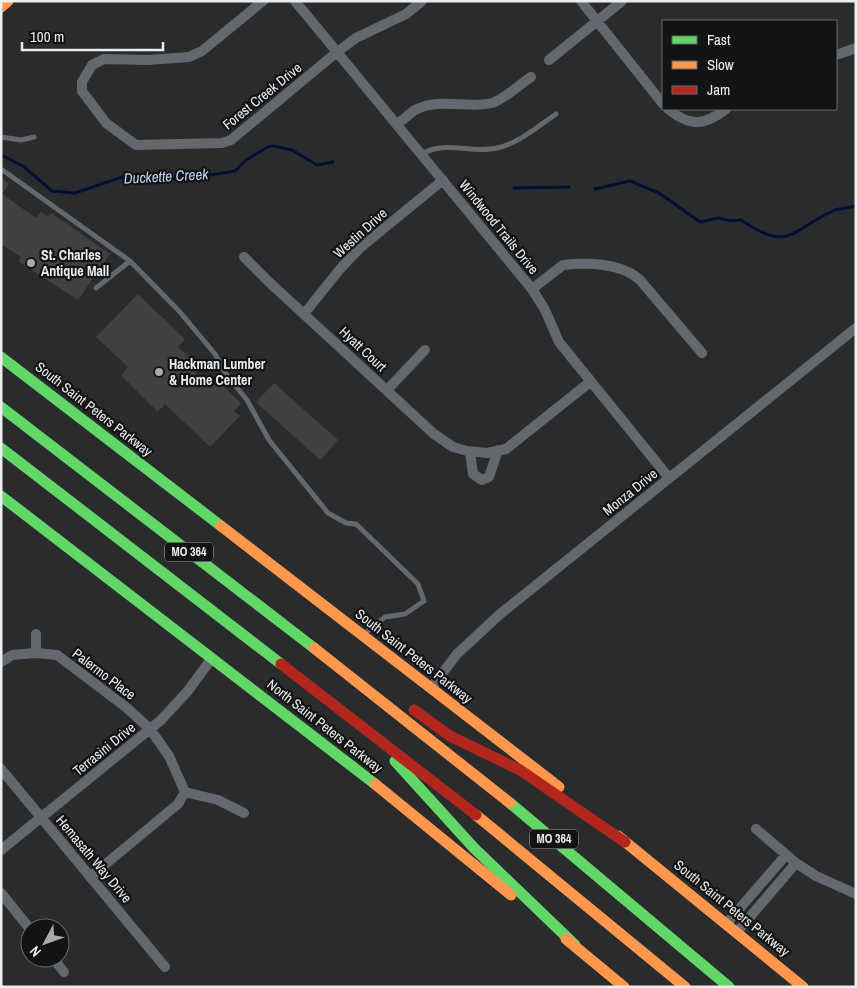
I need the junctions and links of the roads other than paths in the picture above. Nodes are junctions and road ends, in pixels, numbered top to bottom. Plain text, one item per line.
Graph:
1 (8, 1) edge
2 (263, 1) edge
3 (295, 1) edge
4 (422, 1) edge
5 (581, 1) edge
6 (622, 1) edge
7 (1, 7) edge
8 (597, 22) junction
9 (856, 48) edge
10 (337, 52) junction
11 (837, 55) edge
12 (549, 60) dead end
13 (531, 77) dead end
14 (662, 103) edge
15 (669, 110) edge
16 (724, 110) edge
17 (556, 114) dead end
18 (396, 124) junction
19 (1, 137) edge
20 (34, 137) dead end
21 (422, 154) junction
22 (1, 169) edge
23 (443, 180) junction
24 (244, 257) dead end
25 (130, 261) junction
26 (96, 288) dead end
27 (532, 289) junction
28 (304, 314) junction
29 (856, 328) edge
30 (424, 350) dead end
31 (702, 354) dead end
32 (1, 357) edge
33 (590, 382) junction
34 (386, 390) junction
35 (1, 407) edge
36 (1, 448) edge
37 (498, 450) junction
38 (470, 452) junction
39 (669, 478) junction
40 (1, 496) edge
41 (36, 634) dead end
42 (363, 636) junction
43 (36, 653) junction
44 (212, 658) junction
45 (1, 662) edge
46 (431, 688) junction
47 (376, 695) junction
48 (150, 729) junction
49 (372, 734) junction
50 (1, 769) edge
51 (185, 792) junction
52 (244, 813) dead end
53 (42, 818) junction
54 (756, 829) dead end
55 (626, 842) junction
56 (1, 850) edge
57 (786, 855) junction
58 (796, 863) junction
59 (90, 877) junction
60 (1, 893) edge
61 (856, 894) edge
62 (21, 918) edge
63 (727, 923) junction
64 (737, 932) junction
65 (575, 945) junction
66 (165, 967) dead end
67 (61, 968) edge
68 (64, 972) dead end
69 (624, 987) edge
70 (685, 987) edge
71 (729, 987) edge
72 (803, 987) edge

1 - 7 main road
2 - 10 street, Forest Creek Drive
3 - 10 street, Windwood Trails Drive
4 - 10 street
5 - 8 street
6 - 8 street
8 - 12 street
8 - 14 street
9 - 11 street
10 - 18 street, Windwood Trails Drive
13 - 18 street
15 - 16 street
17 - 21 lane
18 - 21 street, Windwood Trails Drive
19 - 20 lane
21 - 23 street, Windwood Trails Drive
22 - 25 lane
23 - 27 street, Windwood Trails Drive
23 - 28 street, Westin Drive
24 - 28 street, Hyatt Court
25 - 26 lane
25 - 42 lane
27 - 31 street
27 - 33 street, Windwood Trails Drive
28 - 34 street, Hyatt Court
29 - 39 street, Monza Drive
30 - 34 street
32 - 42 main road, South Saint Peters Parkway
33 - 37 street, Hyatt Court
33 - 39 street, Windwood Trails Drive
34 - 38 street, Hyatt Court
35 - 47 main road, MO 364
36 - 49 main road, MO 364
37 - 38 street, Hyatt Court
37 - 38 street
39 - 46 street, Monza Drive
40 - 44 main road, North Saint Peters Parkway
41 - 43 street
42 - 46 main road, South Saint Peters Parkway
43 - 45 street, Palermo Place
43 - 48 street, Palermo Place
44 - 48 street, Terrasini Drive
44 - 65 main road, North Saint Peters Parkway
46 - 55 main road, South Saint Peters Parkway
47 - 55 main road
47 - 71 main road, MO 364
48 - 51 street, Palermo Place
48 - 53 street, Terrasini Drive
49 - 65 main road
49 - 70 main road, MO 364
50 - 53 street, Hemasath Way Drive
51 - 52 street
51 - 59 street
53 - 56 street, Terrasini Drive
53 - 59 street, Hemasath Way Drive
54 - 57 street
55 - 63 main road, South Saint Peters Parkway
57 - 58 street
57 - 63 street
58 - 61 street
58 - 64 street
59 - 66 street, Hemasath Way Drive
60 - 62 street
63 - 64 main road, South Saint Peters Parkway
64 - 72 main road, South Saint Peters Parkway
65 - 69 main road, North Saint Peters Parkway
67 - 68 street

